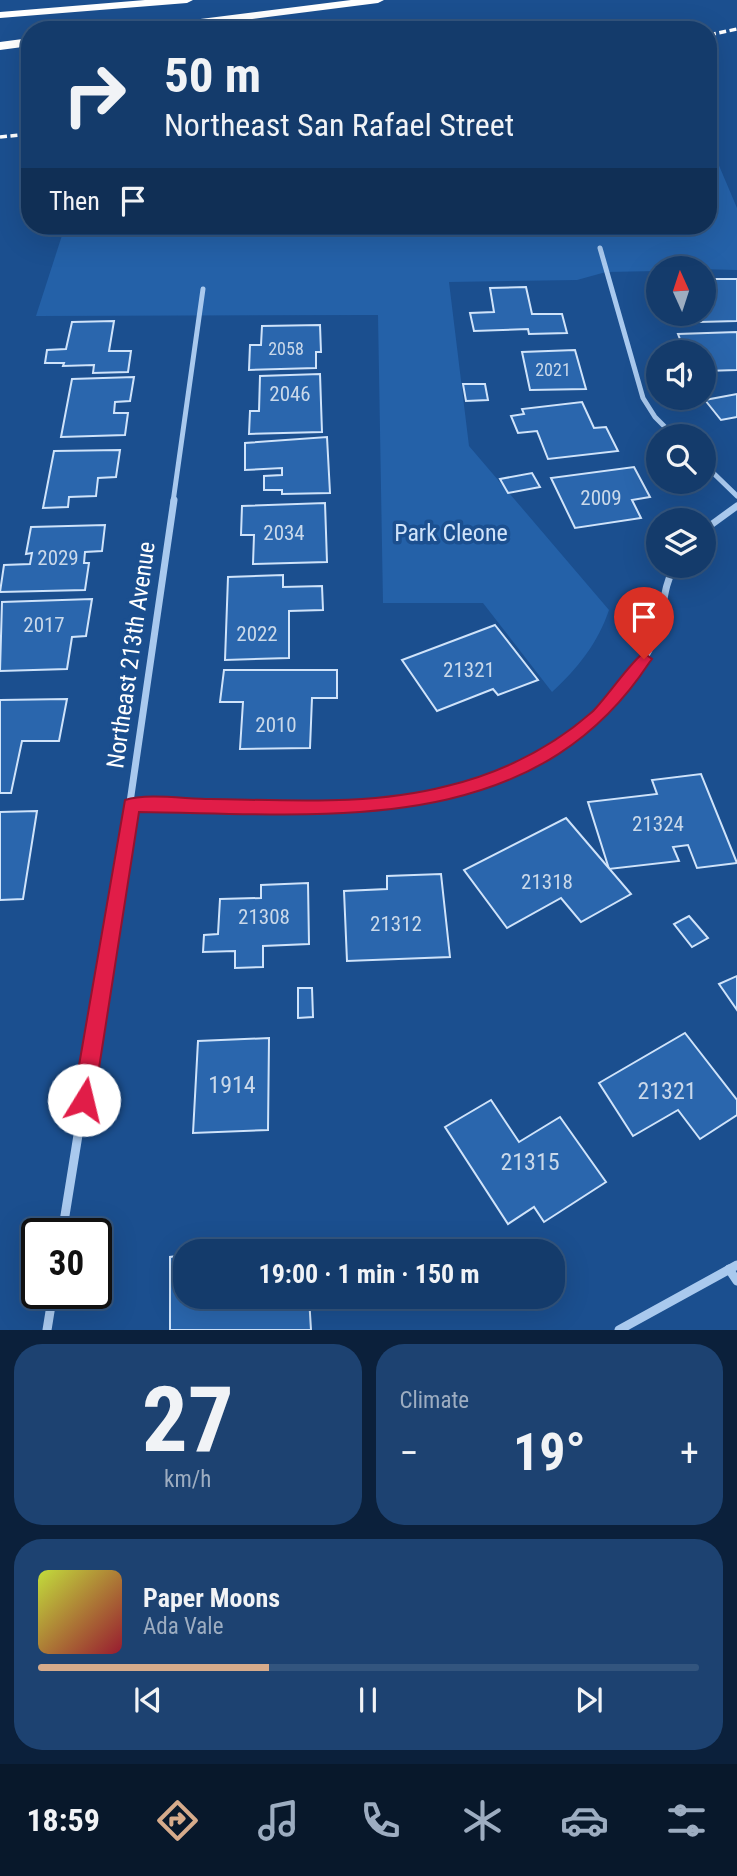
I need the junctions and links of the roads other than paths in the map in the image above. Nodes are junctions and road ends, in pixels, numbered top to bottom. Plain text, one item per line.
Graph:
1 (187, 0) edge
2 (378, 0) edge
3 (0, 15) edge
4 (209, 21) edge
5 (21, 43) edge
6 (0, 46) edge
7 (600, 248) dead end
8 (203, 289) dead end
9 (661, 424) edge
10 (716, 476) edge
11 (737, 496) edge
12 (737, 506) edge
13 (716, 521) edge
14 (670, 578) edge
15 (131, 805) junction
16 (65, 1218) edge
17 (733, 1267) edge
18 (737, 1281) edge
19 (50, 1309) edge
20 (47, 1330) edge
21 (619, 1330) edge

1 - 3 highway
2 - 4 highway
5 - 6 highway
7 - 9 street
8 - 15 street, Northeast 213th Avenue
10 - 11 street
12 - 13 street
14 - 15 street
15 - 16 street, Northeast 213th Avenue
17 - 18 street
17 - 21 street
19 - 20 street

